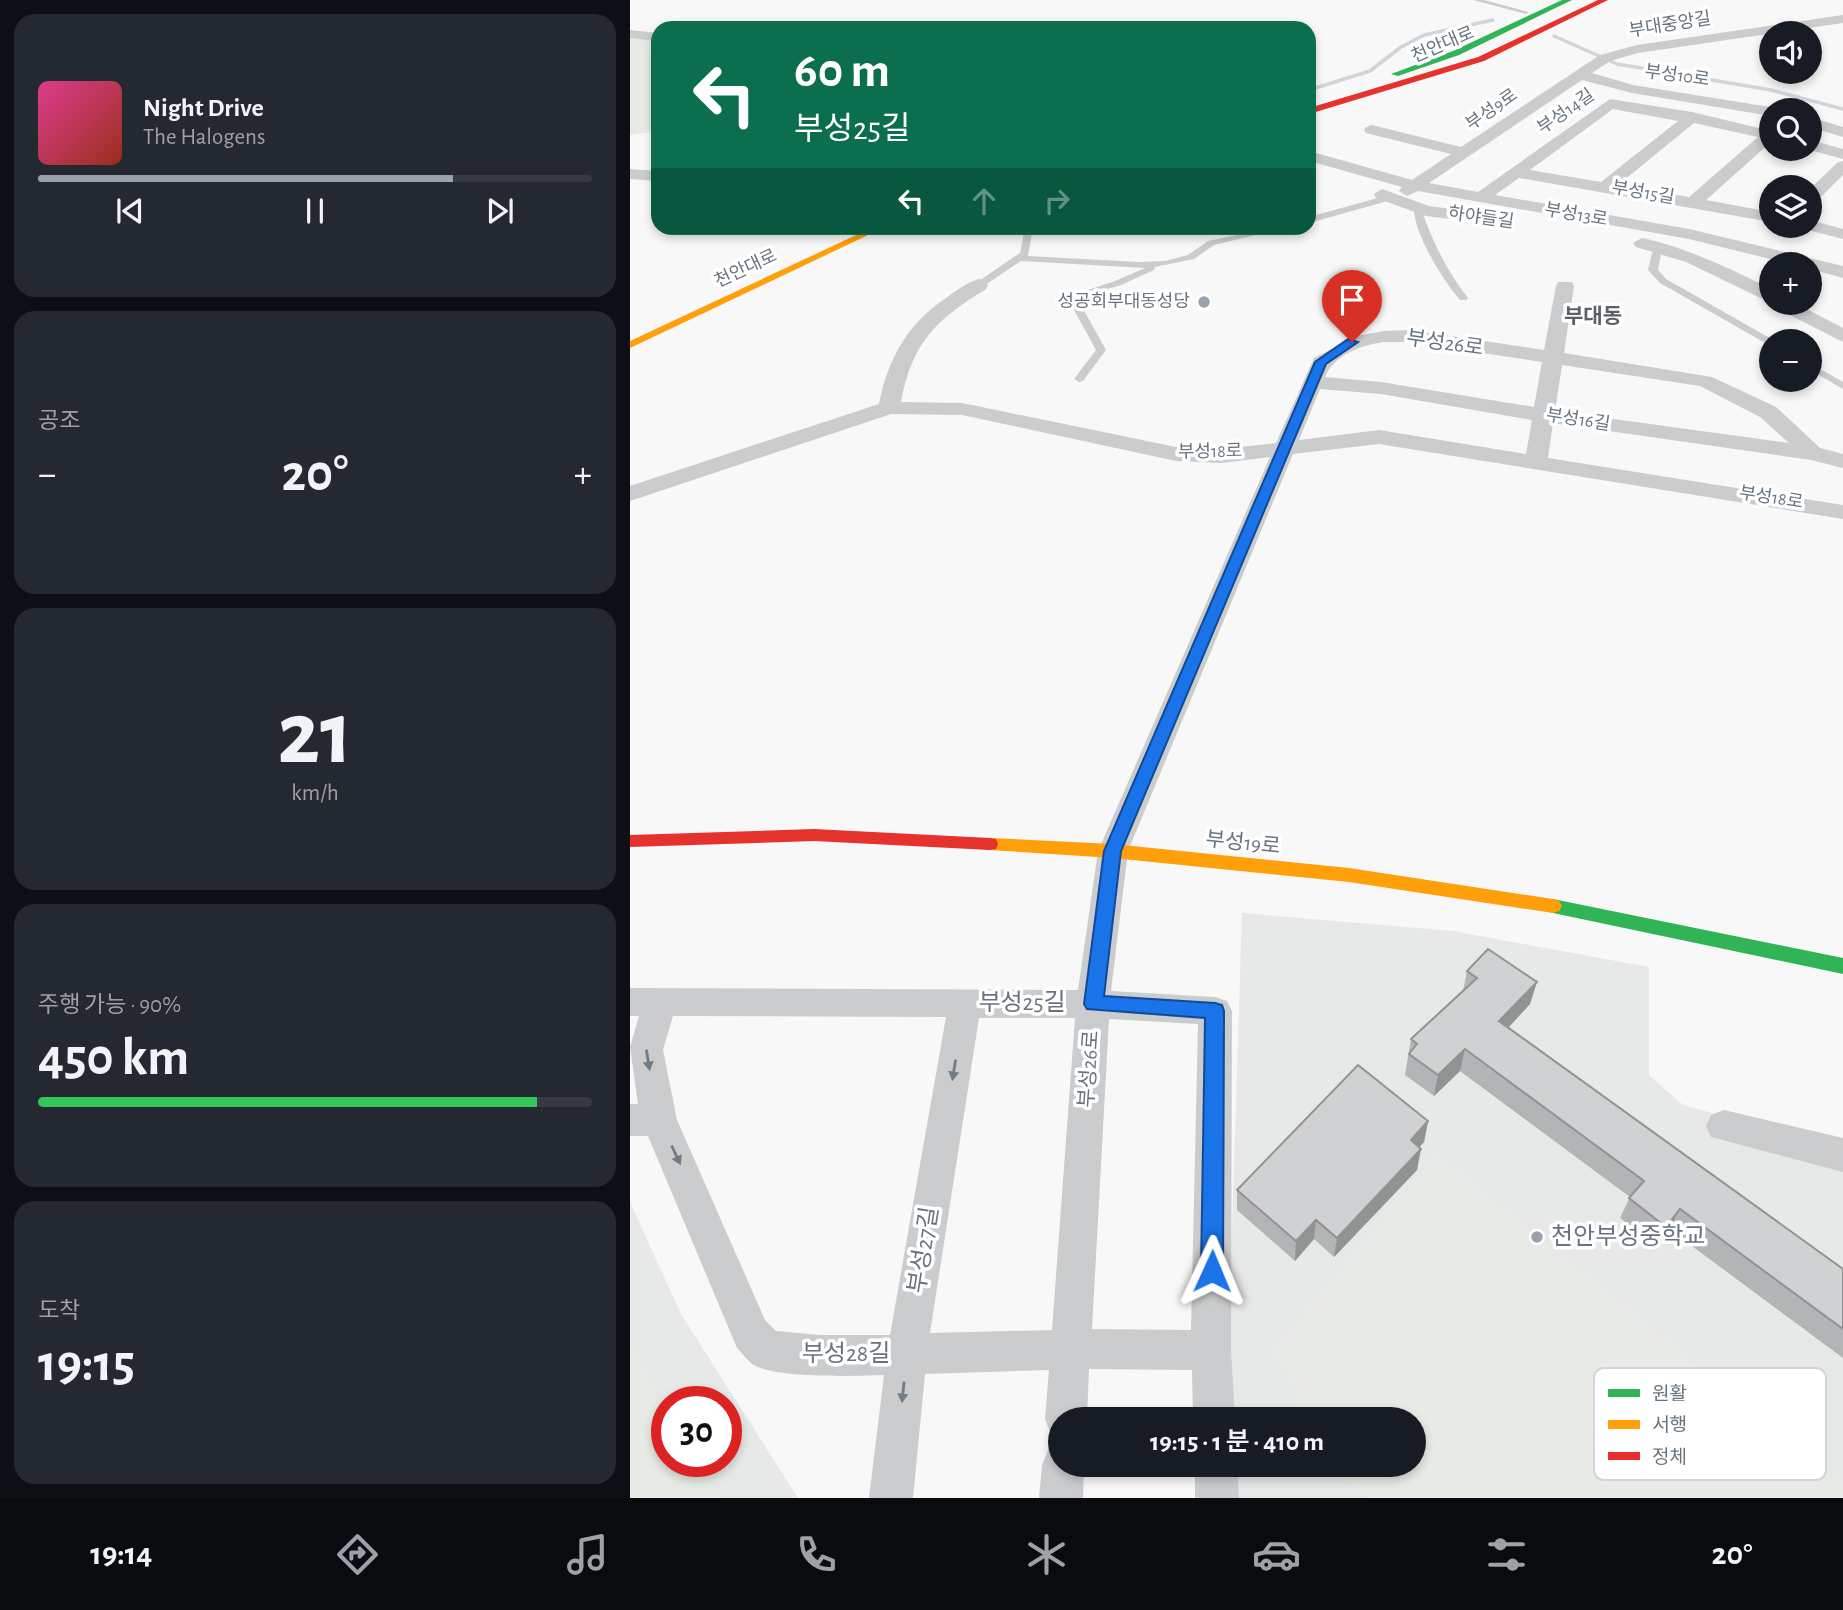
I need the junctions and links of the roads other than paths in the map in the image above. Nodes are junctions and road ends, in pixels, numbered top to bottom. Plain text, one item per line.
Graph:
1 (1476, 0) edge
2 (1548, 0) edge
3 (1568, 0) edge
4 (1586, 0) edge
5 (1604, 0) edge
6 (1526, 12) junction
7 (1843, 19) edge
8 (630, 34) edge
9 (651, 36) edge
10 (1584, 70) junction
11 (1395, 74) junction
12 (1419, 77) junction
13 (1632, 89) junction
14 (1316, 101) edge
15 (1610, 104) junction
16 (1316, 109) edge
17 (1759, 109) edge
18 (1692, 117) junction
19 (1822, 126) edge
20 (1372, 130) dead end
21 (1759, 132) edge
22 (1843, 132) edge
23 (1759, 145) edge
24 (1822, 148) edge
25 (1464, 153) junction
26 (1843, 154) edge
27 (1316, 158) edge
28 (1843, 166) edge
29 (1515, 172) junction
30 (630, 174) edge
31 (651, 176) edge
32 (1332, 181) dead end
33 (1416, 186) junction
34 (1606, 186) junction
35 (1822, 186) edge
36 (1392, 197) junction
37 (1480, 198) junction
38 (1694, 202) junction
39 (1417, 209) junction
40 (1759, 215) edge
41 (1316, 218) edge
42 (1513, 223) dead end
43 (1822, 228) edge
44 (1843, 234) edge
45 (840, 235) edge
46 (863, 235) edge
47 (1027, 235) edge
48 (1251, 235) edge
49 (1607, 238) dead end
50 (1765, 238) edge
51 (1665, 248) junction
52 (1753, 248) junction
53 (1020, 258) junction
54 (1158, 265) junction
55 (1843, 272) edge
56 (979, 285) joint
57 (1565, 286) dead end
58 (1759, 291) edge
59 (1463, 298) dead end
60 (1804, 315) edge
61 (630, 331) edge
62 (1759, 335) edge
63 (1843, 336) edge
64 (630, 345) edge
65 (1553, 359) junction
66 (1822, 373) edge
67 (1079, 379) dead end
68 (1312, 382) junction
69 (1843, 386) edge
70 (889, 408) junction
71 (1545, 415) junction
72 (1283, 447) junction
73 (1812, 453) junction
74 (1536, 461) junction
75 (1843, 461) edge
76 (630, 494) edge
77 (1843, 512) edge
78 (630, 841) edge
79 (1113, 851) junction
80 (1843, 966) edge
81 (645, 1003) edge
82 (965, 1003) junction
83 (1093, 1004) junction
84 (645, 1120) edge
85 (1724, 1126) dead end
86 (1843, 1155) edge
87 (1071, 1348) junction
88 (1211, 1350) junction
89 (907, 1354) junction
90 (1067, 1407) edge
91 (1213, 1407) edge
92 (1062, 1477) edge
93 (1216, 1477) edge
94 (891, 1498) edge
95 (1061, 1498) edge
96 (1217, 1498) edge

1 - 6 lane
2 - 6 main road
3 - 11 main road, 천안대로
4 - 12 main road, 천안대로
5 - 12 main road
6 - 11 main road
7 - 10 street, 부대중앙길
8 - 9 street
10 - 13 street, 부성10로
10 - 25 street, 부성9로
11 - 14 main road, 천안대로
12 - 16 main road, 천안대로
13 - 15 street
13 - 17 street, 부성10로
15 - 18 street, 부성14길
15 - 29 street, 부성14길
18 - 21 street, 부성14길
18 - 34 street
19 - 22 street
20 - 25 street
23 - 38 street
24 - 26 street
25 - 33 street, 부성9로
27 - 33 street, 부성13로
28 - 35 street
29 - 34 street, 부성15길
29 - 37 street, 부성14길
30 - 31 street
32 - 36 street, 하야들길
33 - 36 street, 부성9로
33 - 37 street, 부성13로
34 - 38 street, 부성15길
36 - 39 street, 하야들길
36 - 41 lane
37 - 52 street, 부성13로
38 - 40 street, 부성15길
39 - 42 street, 하야들길
39 - 59 lane
43 - 44 street
45 - 61 main road, 천안대로
46 - 64 main road, 천안대로
47 - 53 lane
48 - 54 lane
49 - 51 street
50 - 52 street
51 - 58 street
51 - 62 lane
52 - 55 street, 부성13로
53 - 54 lane
53 - 56 lane
54 - 67 lane
56 - 70 street
57 - 65 street
60 - 63 street
65 - 68 street, 부성26로
65 - 71 street
65 - 73 street, 부성26로
66 - 69 lane
68 - 71 street, 부성16길
68 - 72 street, 부성26로
70 - 72 street, 부성18로
70 - 76 street, 부성18로
71 - 73 street, 부성16길
71 - 74 street
72 - 74 street, 부성18로
72 - 79 street, 부성26로
73 - 75 street, 부성16길
74 - 77 street, 부성18로
78 - 79 main road, 부성19로
79 - 80 main road, 부성19로
79 - 83 street, 부성26로
81 - 82 street, 부성25길
81 -> 84 street, 부성28길
82 - 83 street, 부성25길
82 -> 89 street, 부성27길
83 - 87 street, 부성26로
83 - 88 street, 부성25길
84 -> 89 street, 부성28길
85 - 86 street
87 - 88 street, 부성28길
87 - 89 street, 부성28길
87 - 90 street, 부성26로
88 - 91 street, 부성25길
89 -> 94 street, 부성27길
92 - 95 street
93 - 96 street

